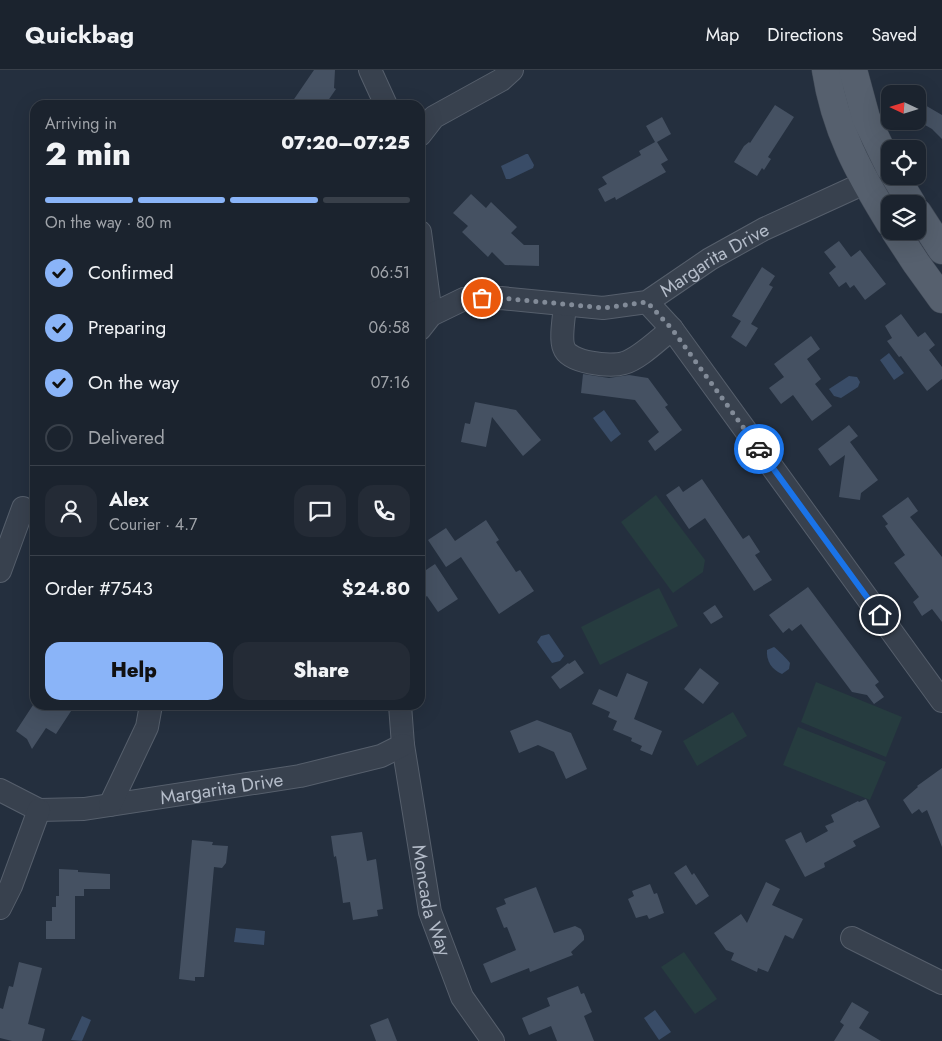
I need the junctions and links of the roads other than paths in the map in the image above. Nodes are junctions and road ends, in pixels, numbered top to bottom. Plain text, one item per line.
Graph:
1 (370, 70) edge
2 (512, 70) edge
3 (826, 70) edge
4 (853, 70) edge
5 (384, 100) edge
6 (425, 129) edge
7 (881, 150) edge
8 (881, 175) edge
9 (865, 183) junction
10 (881, 209) edge
11 (926, 224) edge
12 (901, 240) edge
13 (940, 244) edge
14 (942, 299) edge
15 (647, 302) junction
16 (565, 306) junction
17 (425, 322) edge
18 (672, 329) junction
19 (24, 508) dead end
20 (0, 570) edge
21 (942, 701) edge
22 (151, 710) edge
23 (400, 710) edge
24 (403, 746) junction
25 (0, 790) edge
26 (110, 805) junction
27 (39, 810) junction
28 (0, 908) edge
29 (852, 938) dead end
30 (942, 983) edge
31 (493, 1041) edge

1 - 5 street
2 - 6 street
3 - 9 main road
4 - 7 main road
8 - 9 street, Margarita Drive
9 - 10 main road
9 - 15 street, Margarita Drive
11 - 13 main road
12 - 14 main road
15 - 16 street, Margarita Drive
15 - 18 street
16 - 17 street, Margarita Drive
16 - 18 street
18 - 21 street
19 - 20 street
22 - 26 street
23 - 24 street
24 - 26 street, Margarita Drive
24 - 31 street, Moncada Way
25 - 27 street, Margarita Drive
26 - 27 street, Margarita Drive
27 - 28 street
29 - 30 street

